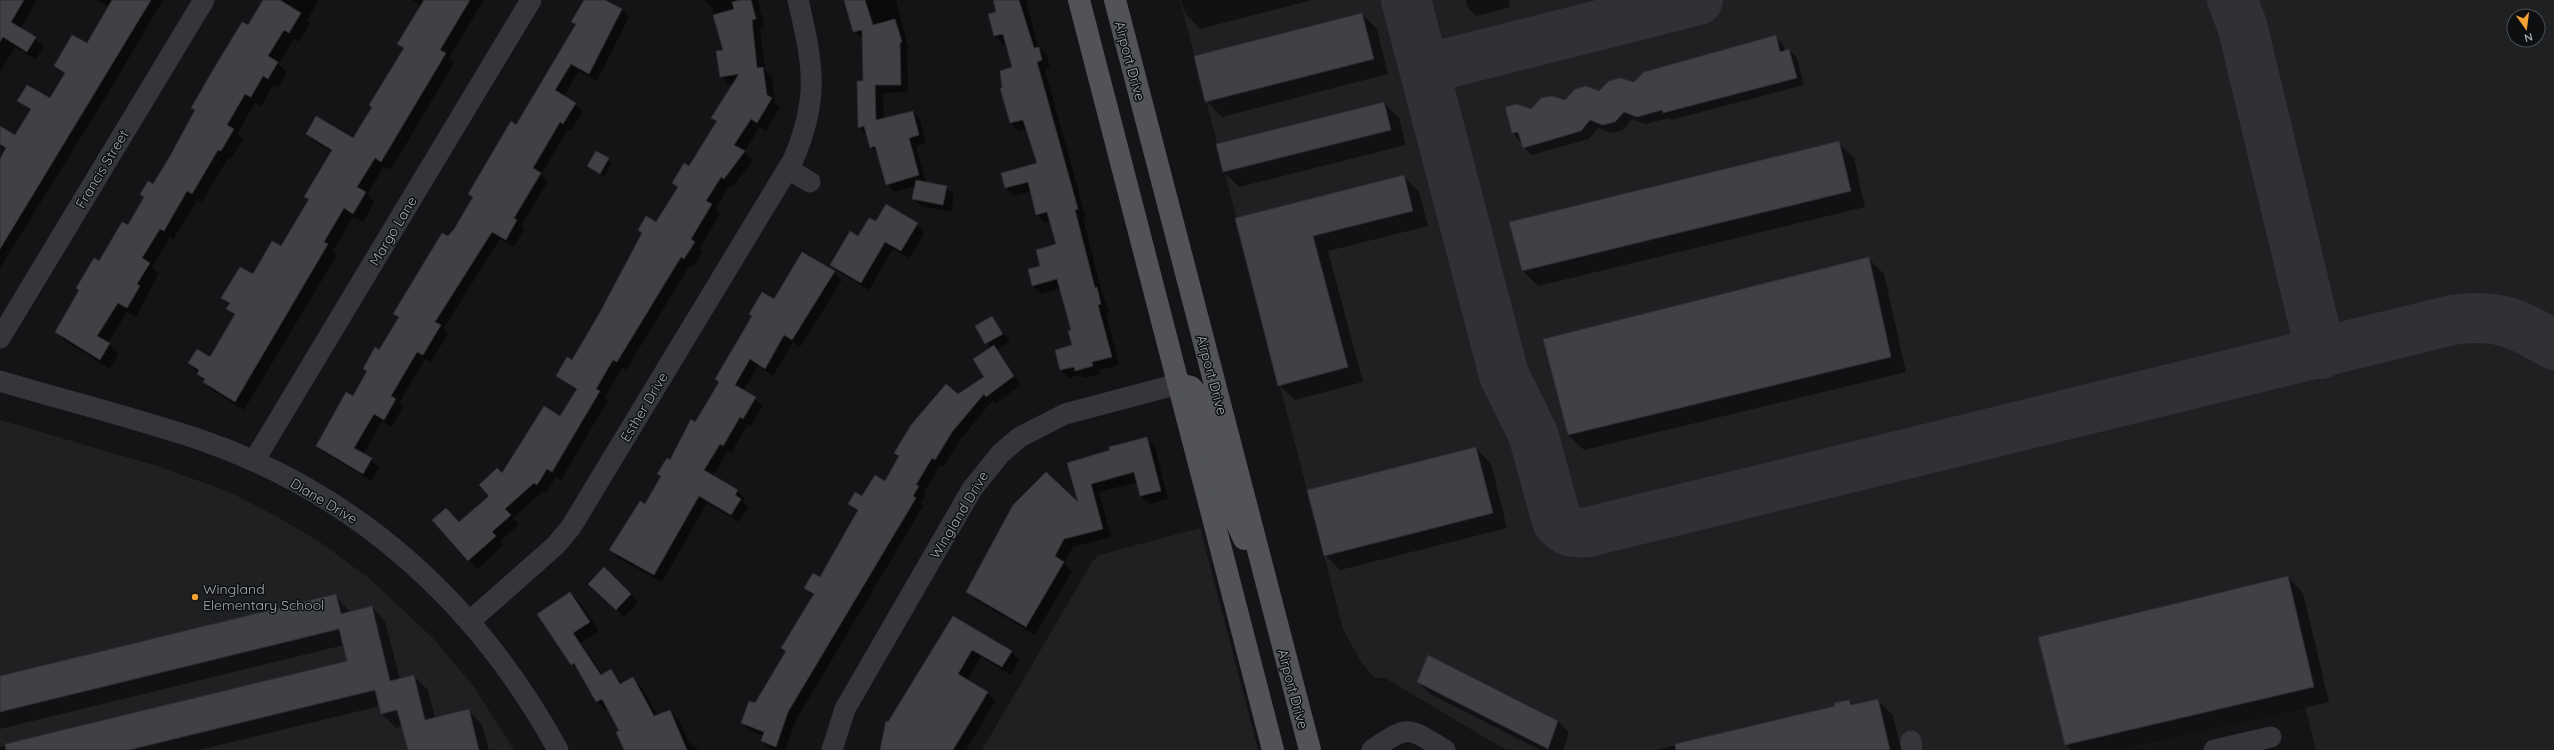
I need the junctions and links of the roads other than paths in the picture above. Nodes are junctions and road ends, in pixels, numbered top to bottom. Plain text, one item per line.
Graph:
1 (204, 0) edge
2 (531, 0) edge
3 (798, 0) edge
4 (1079, 0) edge
5 (1115, 0) edge
6 (788, 169) junction
7 (810, 182) dead end
8 (0, 338) edge
9 (0, 382) edge
10 (1178, 384) junction
11 (254, 461) junction
12 (1265, 580) junction
13 (470, 621) junction
14 (2271, 737) dead end
15 (558, 750) edge
16 (832, 750) edge
17 (1273, 750) edge
18 (1310, 750) edge
19 (1372, 750) edge
20 (1445, 750) edge
21 (2214, 750) edge

1 - 8 street, Francis Street
2 - 11 street, Margo Lane
3 - 6 street, Esther Drive
4 - 10 main road
5 - 12 main road, Airport Drive
6 - 7 street
6 - 13 street, Esther Drive
9 - 11 street, Diane Drive
10 - 12 main road
10 - 16 street, Wingland Drive
10 - 17 main road
11 - 13 street, Diane Drive
12 - 18 main road, Airport Drive
13 - 15 street, Diane Drive
14 - 21 street
19 - 20 street

